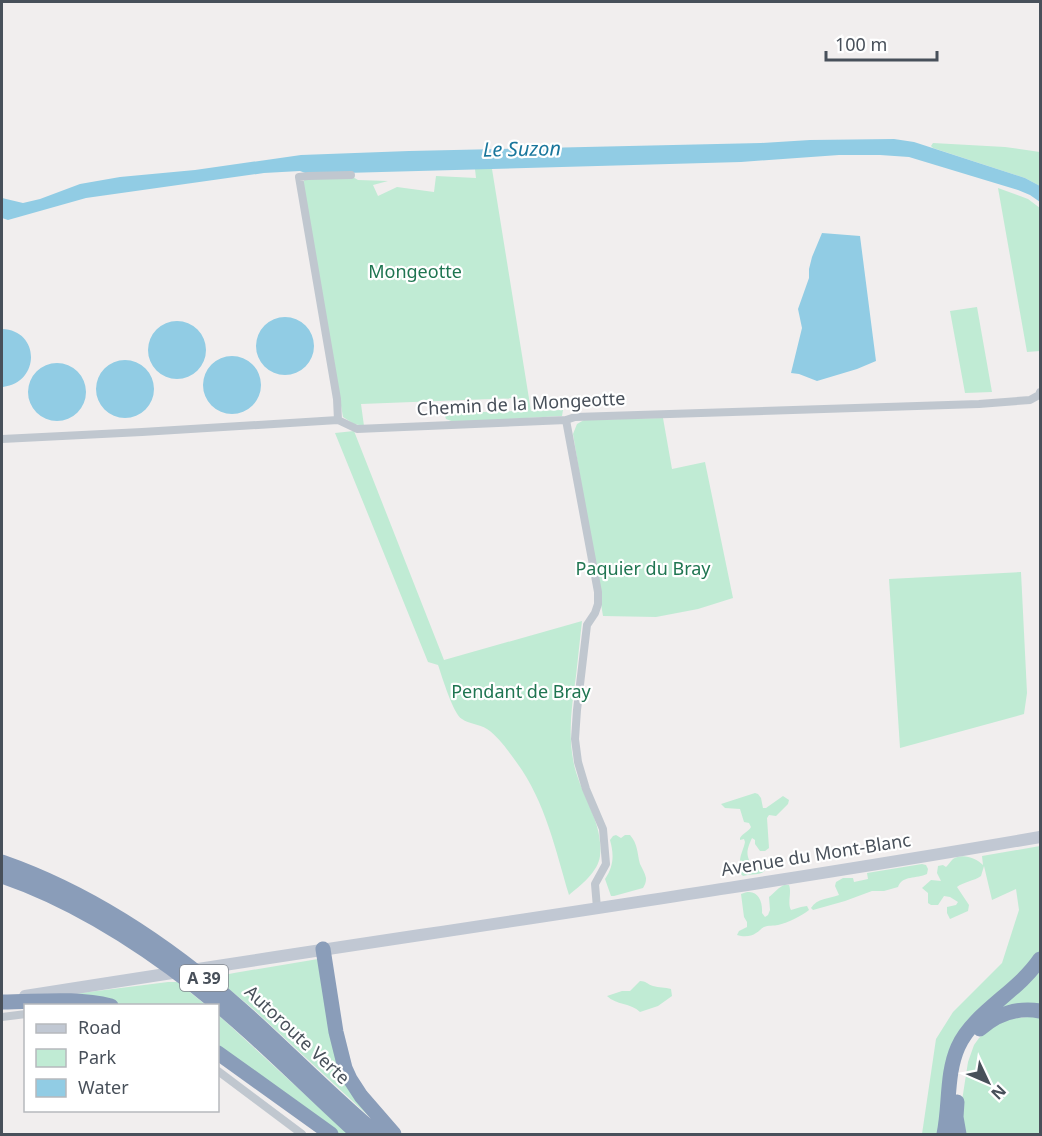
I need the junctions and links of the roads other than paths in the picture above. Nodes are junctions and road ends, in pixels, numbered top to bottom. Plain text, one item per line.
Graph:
1 (351, 175) dead end
2 (1041, 392) edge
3 (338, 420) junction
4 (566, 420) junction
5 (2, 439) edge
6 (1036, 838) edge
7 (2, 862) edge
8 (2, 876) edge
9 (597, 908) junction
10 (323, 949) junction
11 (1041, 959) edge
12 (2, 1001) edge
13 (105, 1004) edge
14 (216, 1004) edge
15 (219, 1006) edge
16 (1041, 1011) edge
17 (24, 1014) edge
18 (2, 1017) edge
19 (219, 1054) edge
20 (219, 1072) edge
21 (302, 1134) edge
22 (332, 1134) edge
23 (358, 1134) edge
24 (377, 1134) edge
25 (394, 1134) edge
26 (944, 1134) edge
27 (959, 1134) edge

1 - 3 street
2 - 4 street, Chemin de la Mongeotte
3 - 4 street, Chemin de la Mongeotte
3 - 5 street, Chemin de la Mongeotte
4 - 9 street
6 - 9 main road, Avenue du Mont-Blanc
7 - 24 highway, Autoroute Verte / A 39
8 - 14 highway, Autoroute Verte / A 39
9 - 10 main road, Avenue du Mont-Blanc
10 - 12 main road, Avenue du Mont-Blanc
10 - 25 highway
11 - 26 highway
12 - 13 highway
15 - 23 highway, Autoroute Verte / A 39
16 - 27 highway
17 - 18 street
19 - 22 highway
20 - 21 street

